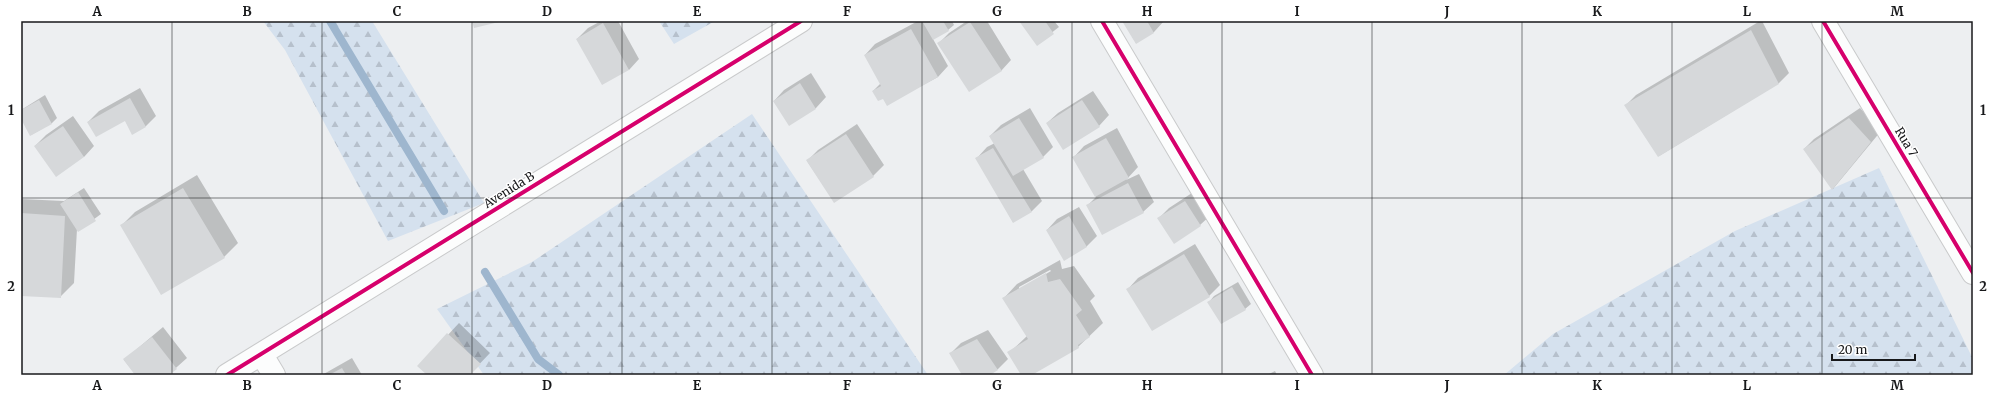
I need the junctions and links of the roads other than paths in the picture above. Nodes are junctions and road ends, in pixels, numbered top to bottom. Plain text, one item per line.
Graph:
1 (801, 21) edge
2 (1102, 21) edge
3 (1823, 21) edge
4 (1973, 273) edge
5 (262, 355) junction
6 (227, 375) edge
7 (274, 375) edge
8 (1312, 375) edge

1 - 5 street, Avenida B
2 - 8 street
3 - 4 street, Rua 7
5 - 6 street, Avenida B
5 - 7 street

